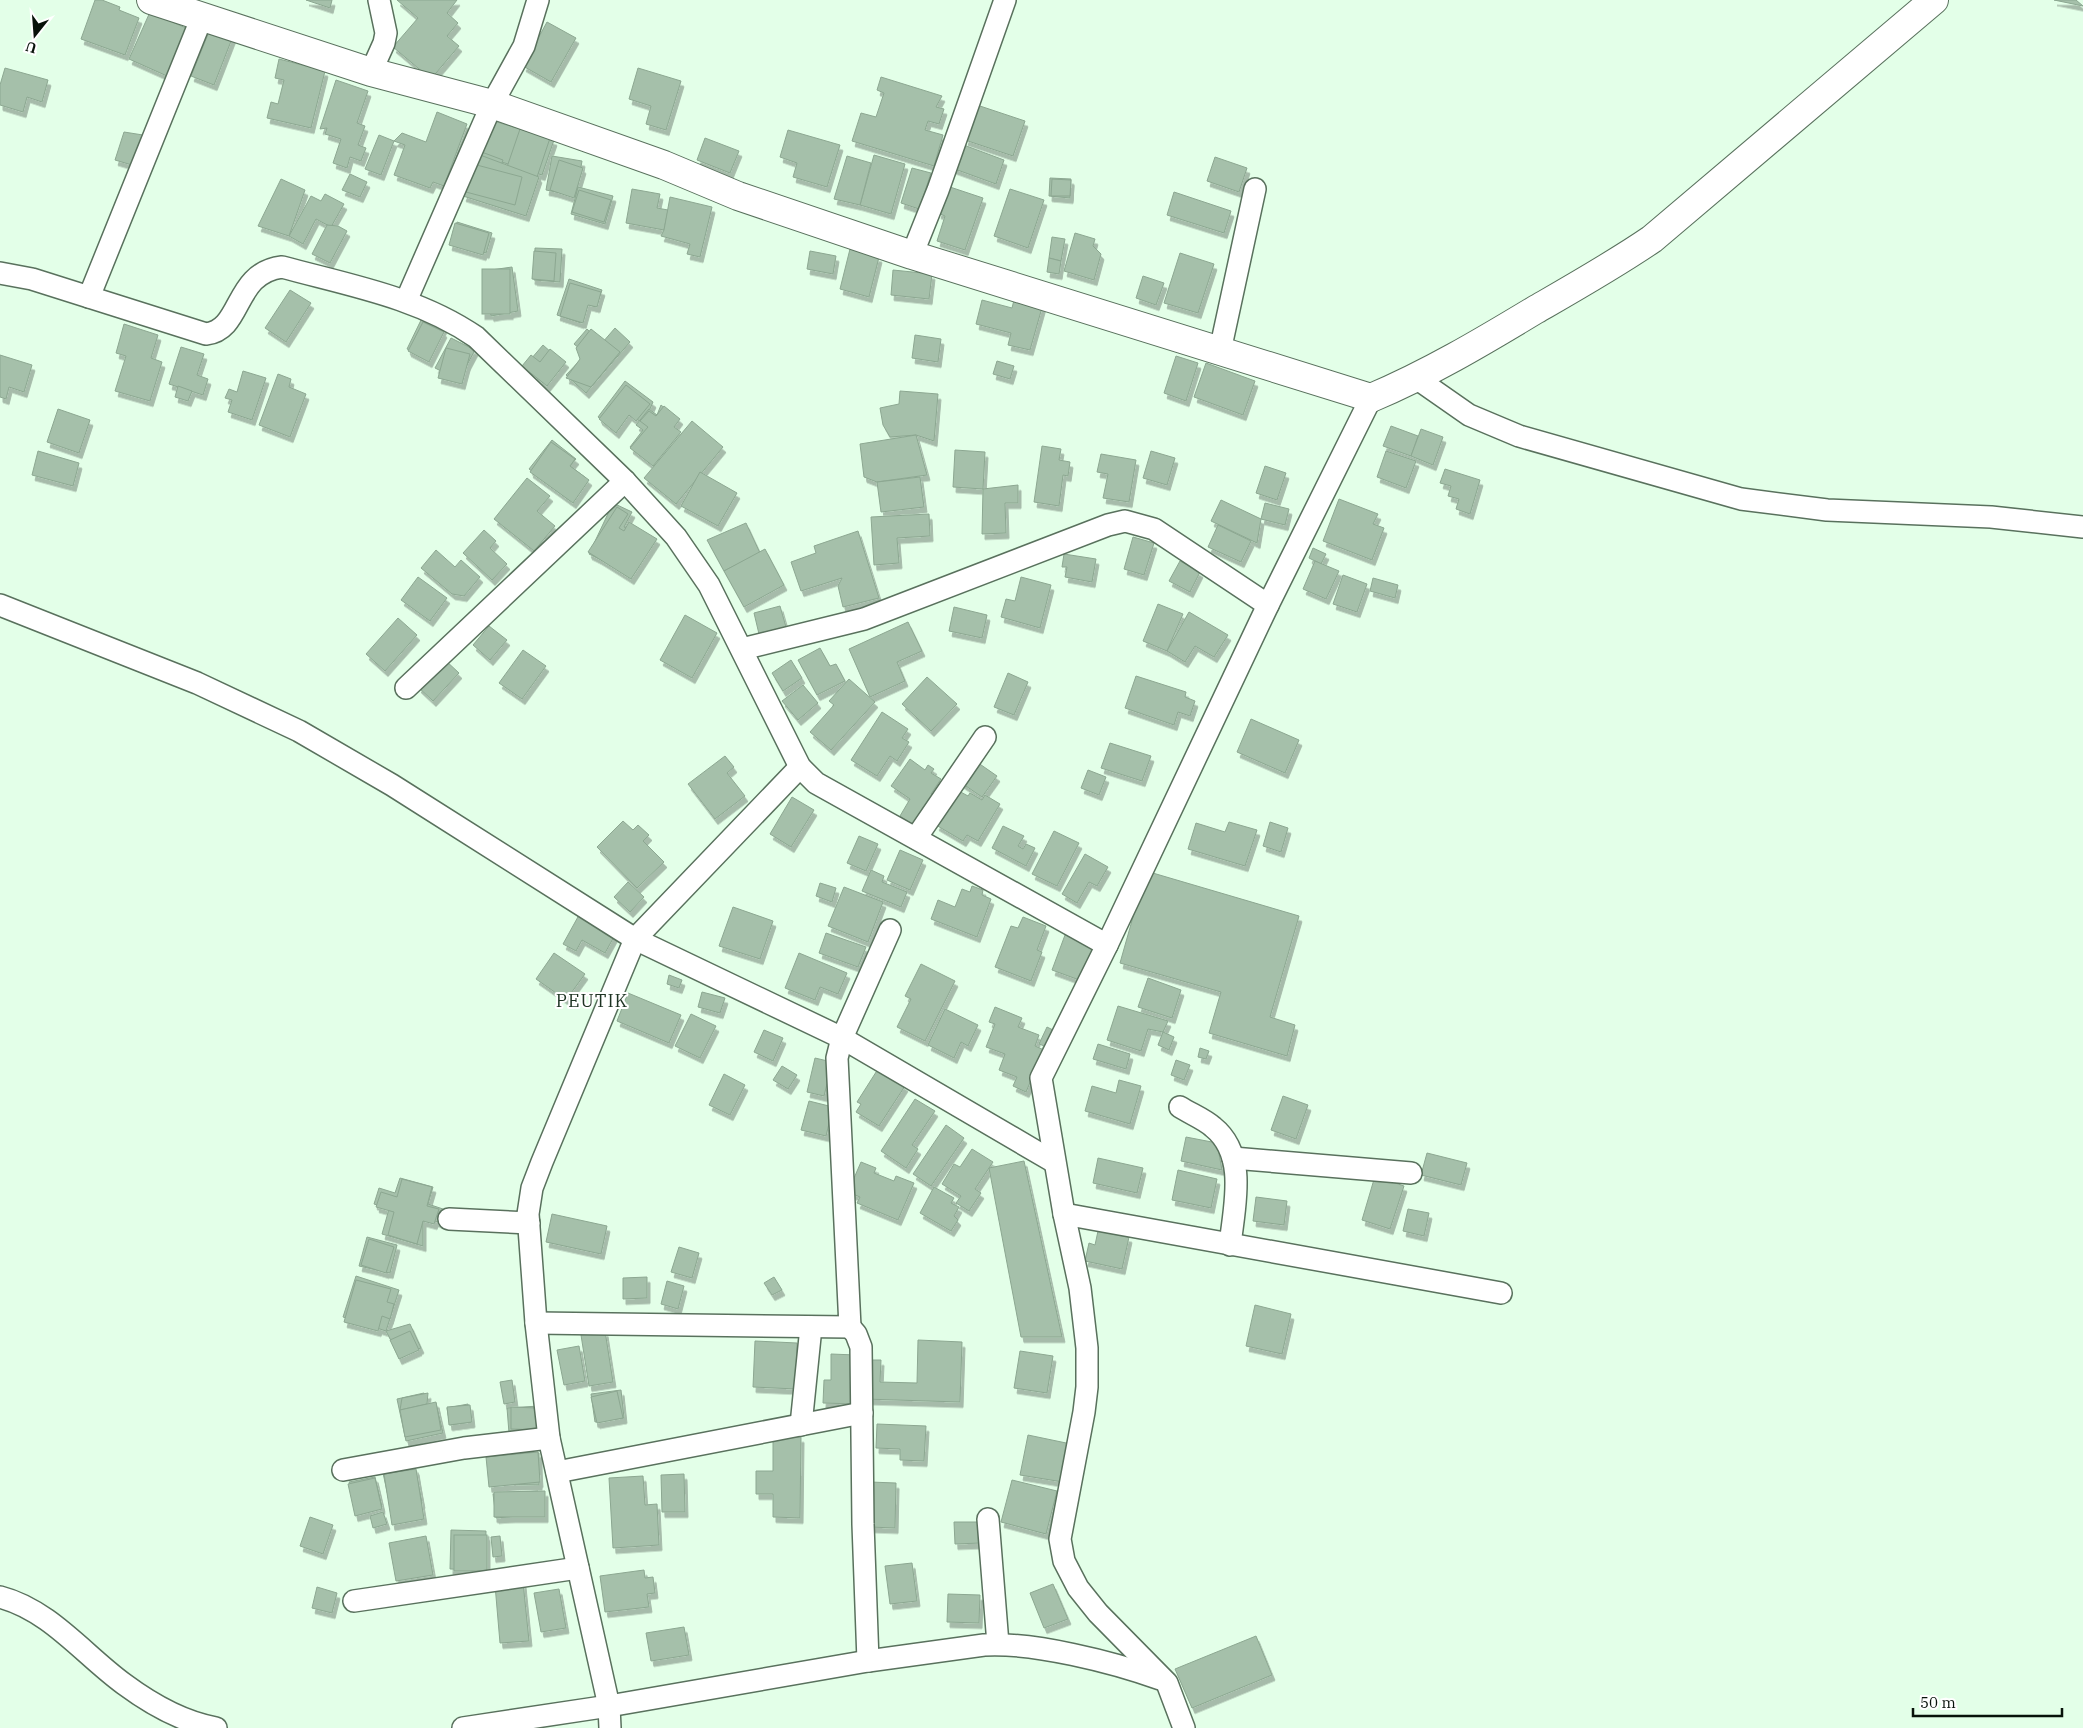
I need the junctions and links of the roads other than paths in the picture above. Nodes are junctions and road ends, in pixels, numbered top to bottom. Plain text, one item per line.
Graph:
1 (150, 0) edge
2 (379, 0) edge
3 (538, 0) edge
4 (1004, 0) edge
5 (1934, 0) edge
6 (202, 17) junction
7 (370, 72) junction
8 (492, 104) junction
9 (1255, 190) dead end
10 (912, 255) junction
11 (0, 273) edge
12 (89, 297) junction
13 (406, 301) junction
14 (1220, 351) junction
15 (1416, 378) junction
16 (1371, 398) junction
17 (626, 481) junction
18 (2083, 527) edge
19 (0, 605) edge
20 (1268, 605) junction
21 (742, 649) junction
22 (406, 688) dead end
23 (985, 737) dead end
24 (800, 767) junction
25 (916, 838) junction
26 (890, 930) dead end
27 (636, 939) junction
28 (1107, 945) junction
29 (842, 1038) junction
30 (1180, 1107) dead end
31 (1233, 1158) junction
32 (1054, 1162) junction
33 (1410, 1173) dead end
34 (1064, 1214) junction
35 (449, 1219) dead end
36 (529, 1223) junction
37 (1230, 1244) junction
38 (1501, 1293) dead end
39 (536, 1323) junction
40 (811, 1327) junction
41 (850, 1327) junction
42 (862, 1413) junction
43 (801, 1425) junction
44 (550, 1438) junction
45 (343, 1470) dead end
46 (557, 1472) junction
47 (988, 1519) dead end
48 (578, 1568) junction
49 (0, 1597) edge
50 (354, 1601) dead end
51 (998, 1644) junction
52 (868, 1662) junction
53 (1165, 1681) junction
54 (609, 1706) junction
55 (216, 1728) edge
56 (463, 1728) edge
57 (610, 1728) edge
58 (1184, 1728) edge

1 - 6 street
2 - 7 street
3 - 8 street
4 - 10 street
5 - 15 street
6 - 7 street
6 - 12 street
7 - 8 street
8 - 10 street
8 - 13 street
9 - 14 street
10 - 14 street
11 - 12 street
12 - 13 street
13 - 17 street
14 - 16 street
15 - 16 street
15 - 18 street
16 - 20 street
17 - 21 street
17 - 22 street
19 - 27 street
20 - 21 street
20 - 28 street
21 - 24 street
23 - 25 street
24 - 25 street
24 - 27 street
25 - 28 street
26 - 29 street
27 - 29 street
27 - 36 street
28 - 32 street
29 - 32 street
29 - 41 street
30 - 31 street
31 - 33 street
31 - 37 street
32 - 34 street
34 - 37 street
34 - 53 street
35 - 36 street
36 - 39 street
37 - 38 street
39 - 40 street
39 - 44 street
40 - 41 street
40 - 43 street
41 - 42 street
42 - 43 street
42 - 52 street
43 - 46 street
44 - 45 street
44 - 46 street
46 - 48 street
47 - 51 street
48 - 50 street
48 - 54 street
49 - 55 street
51 - 52 street
51 - 53 street
52 - 54 street
53 - 58 street
54 - 56 street
54 - 57 street

